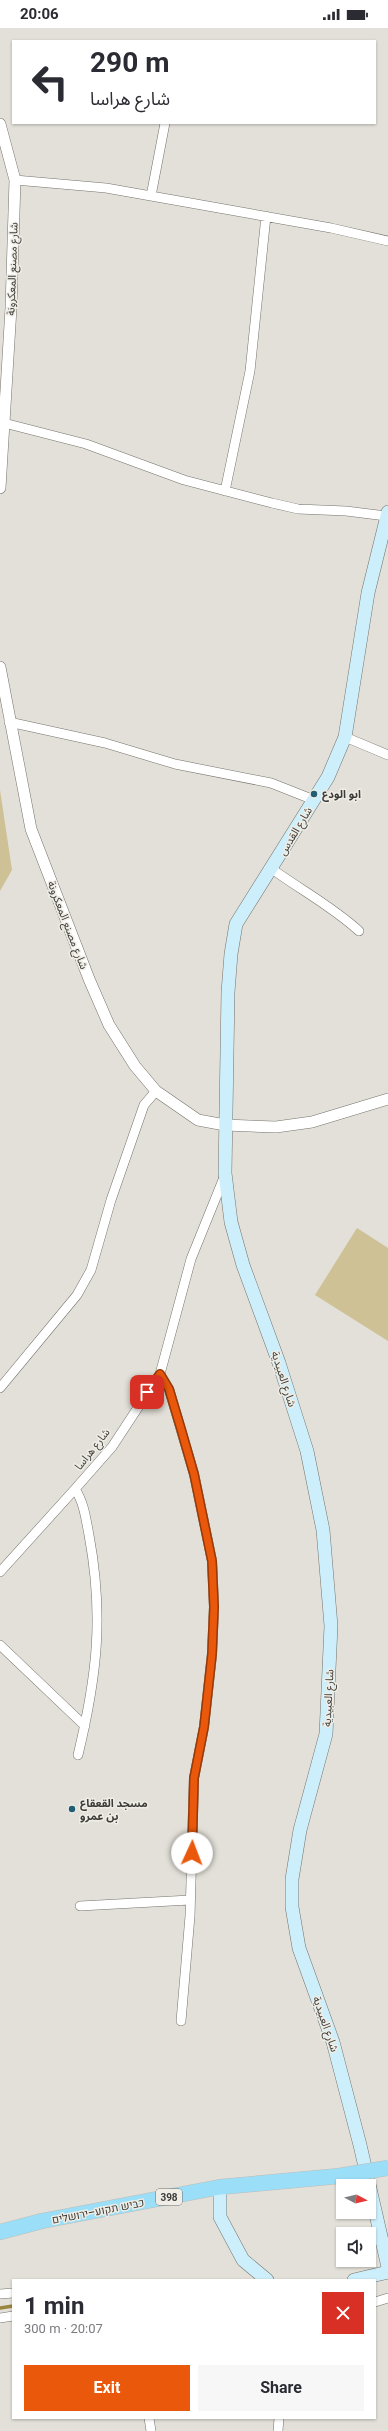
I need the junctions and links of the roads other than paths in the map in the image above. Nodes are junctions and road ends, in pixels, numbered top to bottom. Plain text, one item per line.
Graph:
1 (0, 124) edge
2 (165, 124) edge
3 (15, 180) junction
4 (151, 196) junction
5 (266, 216) junction
6 (388, 241) edge
7 (4, 423) junction
8 (0, 488) edge
9 (225, 490) junction
10 (387, 514) edge
11 (0, 667) edge
12 (9, 722) junction
13 (345, 737) junction
14 (388, 755) edge
15 (314, 800) junction
16 (272, 869) junction
17 (359, 931) dead end
18 (156, 1090) junction
19 (388, 1099) edge
20 (225, 1125) junction
21 (225, 1173) junction
22 (160, 1374) junction
23 (0, 1388) edge
24 (75, 1489) junction
25 (0, 1572) edge
26 (0, 1645) edge
27 (85, 1726) junction
28 (78, 1755) dead end
29 (190, 1900) junction
30 (80, 1906) dead end
31 (182, 2021) dead end
32 (388, 2168) edge
33 (220, 2188) junction
34 (0, 2232) edge
35 (388, 2267) edge
36 (388, 2272) edge
37 (266, 2279) edge
38 (358, 2279) edge
39 (12, 2293) edge
40 (0, 2294) edge
41 (388, 2298) edge
42 (376, 2302) edge
43 (12, 2316) edge
44 (0, 2318) edge
45 (149, 2419) edge
46 (279, 2419) edge
47 (151, 2431) edge
48 (278, 2431) edge

1 - 3 street, شارع مصنع المعكرونة
2 - 4 street
3 - 4 street
3 - 7 street, شارع مصنع المعكرونة
4 - 5 street
5 - 6 street
5 - 9 street
7 - 8 street, شارع مصنع المعكرونة
7 - 9 street
9 - 10 street
10 - 13 main road, شارع القدس
11 - 12 street, شارع مصنع المعكرونة
12 - 15 street
12 - 18 street, شارع مصنع المعكرونة
13 - 14 street
13 - 15 main road, شارع القدس
15 - 16 main road, شارع القدس
16 - 17 street
16 - 20 main road, شارع القدس
18 - 20 street, شارع مصنع المعكرونة
18 - 23 street
19 - 20 street, شارع مصنع المعكرونة
20 - 21 main road, شارع العبيدية
21 - 22 street, شارع هراسا
21 - 35 main road, شارع العبيدية
22 - 24 street, شارع هراسا
22 - 29 street
24 - 25 street, شارع هراسا
24 - 27 street
26 - 27 street
27 - 28 street
29 - 30 street
29 - 31 street
32 - 33 main road, כביש תקוע–ירושלים / 398, bridge
33 - 34 main road, כביש תקוע–ירושלים / 398
33 - 37 main road
36 - 38 main road
39 - 40 street
41 - 42 street
43 - 44 street
45 - 47 street
46 - 48 street

